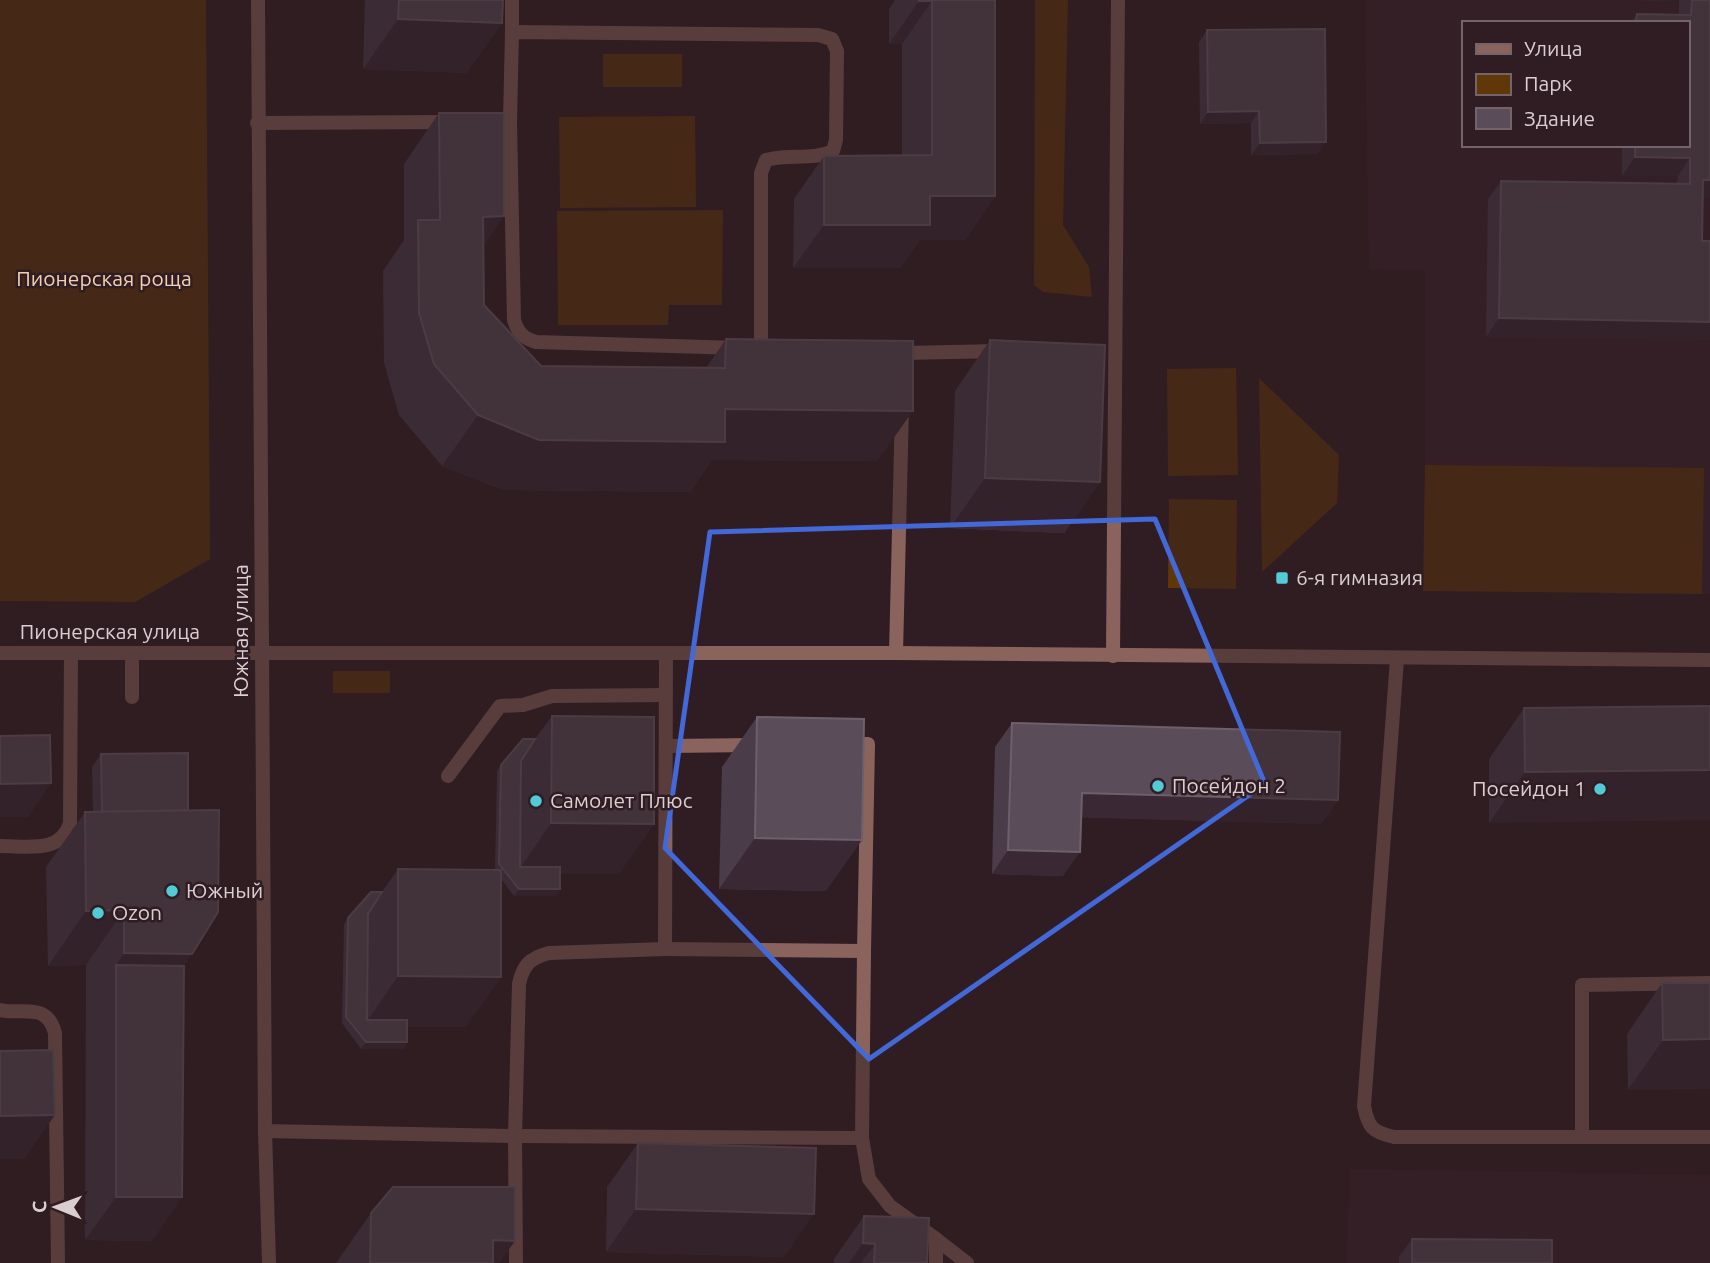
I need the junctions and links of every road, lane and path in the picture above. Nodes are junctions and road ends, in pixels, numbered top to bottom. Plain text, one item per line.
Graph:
1 (258, 0) edge
2 (512, 0) edge
3 (1118, 0) edge
4 (512, 32) junction
5 (510, 121) junction
6 (257, 123) junction
7 (1009, 351) edge
8 (898, 357) edge
9 (902, 393) edge
10 (0, 653) edge
11 (71, 653) junction
12 (132, 653) junction
13 (261, 653) junction
14 (895, 653) junction
15 (666, 655) junction
16 (1113, 656) junction
17 (1396, 659) junction
18 (1710, 660) edge
19 (666, 695) junction
20 (132, 697) dead end
21 (827, 744) edge
22 (774, 745) edge
23 (666, 746) junction
24 (448, 776) dead end
25 (0, 846) edge
26 (665, 949) junction
27 (864, 951) junction
28 (1710, 983) edge
29 (0, 1010) edge
30 (265, 1131) junction
31 (515, 1136) junction
32 (1582, 1137) junction
33 (1710, 1137) edge
34 (862, 1138) junction
35 (936, 1239) junction
36 (58, 1263) edge
37 (269, 1263) edge
38 (516, 1263) edge
39 (936, 1263) edge
40 (967, 1263) edge

1 - 6 street, Южная улица
2 - 4 street
3 - 16 street
4 - 5 street
4 - 5 street
5 - 6 street
6 - 13 street, Южная улица
7 - 8 street
9 - 14 street
10 - 11 street, Пионерская улица
11 - 12 street, Пионерская улица
11 - 25 street
12 - 13 street, Пионерская улица
12 - 20 street
13 - 15 street, Пионерская улица
13 - 30 street, Южная улица
14 - 15 street, Пионерская улица
14 - 16 street, Пионерская улица
15 - 19 street
16 - 17 street, Пионерская улица
17 - 18 street, Пионерская улица
17 - 32 street
19 - 23 street
19 - 24 street
21 - 27 street
22 - 23 street
23 - 26 street
26 - 27 street
26 - 31 street
27 - 34 street
28 - 32 street
29 - 36 street
30 - 31 street
30 - 37 street, Южная улица
31 - 34 street
31 - 38 street
32 - 33 street
34 - 35 street
35 - 39 street
35 - 40 street

